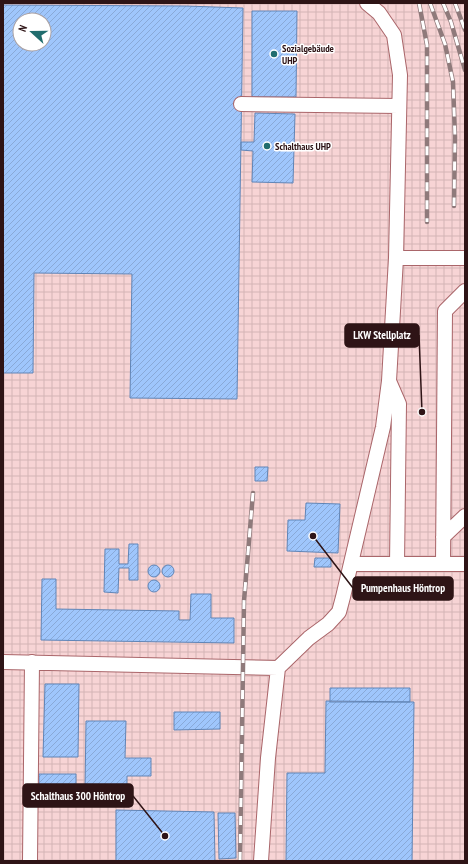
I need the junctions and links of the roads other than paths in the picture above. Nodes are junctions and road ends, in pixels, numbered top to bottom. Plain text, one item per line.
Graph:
1 (367, 3) edge
2 (241, 104) dead end
3 (399, 106) junction
4 (396, 258) junction
5 (465, 258) edge
6 (465, 291) edge
7 (389, 380) junction
8 (465, 516) edge
9 (443, 538) junction
10 (351, 564) junction
11 (397, 564) junction
12 (443, 564) junction
13 (465, 564) edge
14 (3, 662) edge
15 (32, 662) junction
16 (278, 668) junction
17 (30, 861) edge
18 (261, 861) edge

1 - 3 lane
2 - 3 lane
3 - 4 lane
4 - 5 lane
4 - 7 lane
6 - 9 lane
7 - 10 lane
7 - 11 lane
8 - 9 lane
9 - 12 lane
10 - 11 lane
10 - 16 lane
11 - 12 lane
12 - 13 lane
14 - 15 lane
15 - 16 lane
15 - 17 lane
16 - 18 lane

